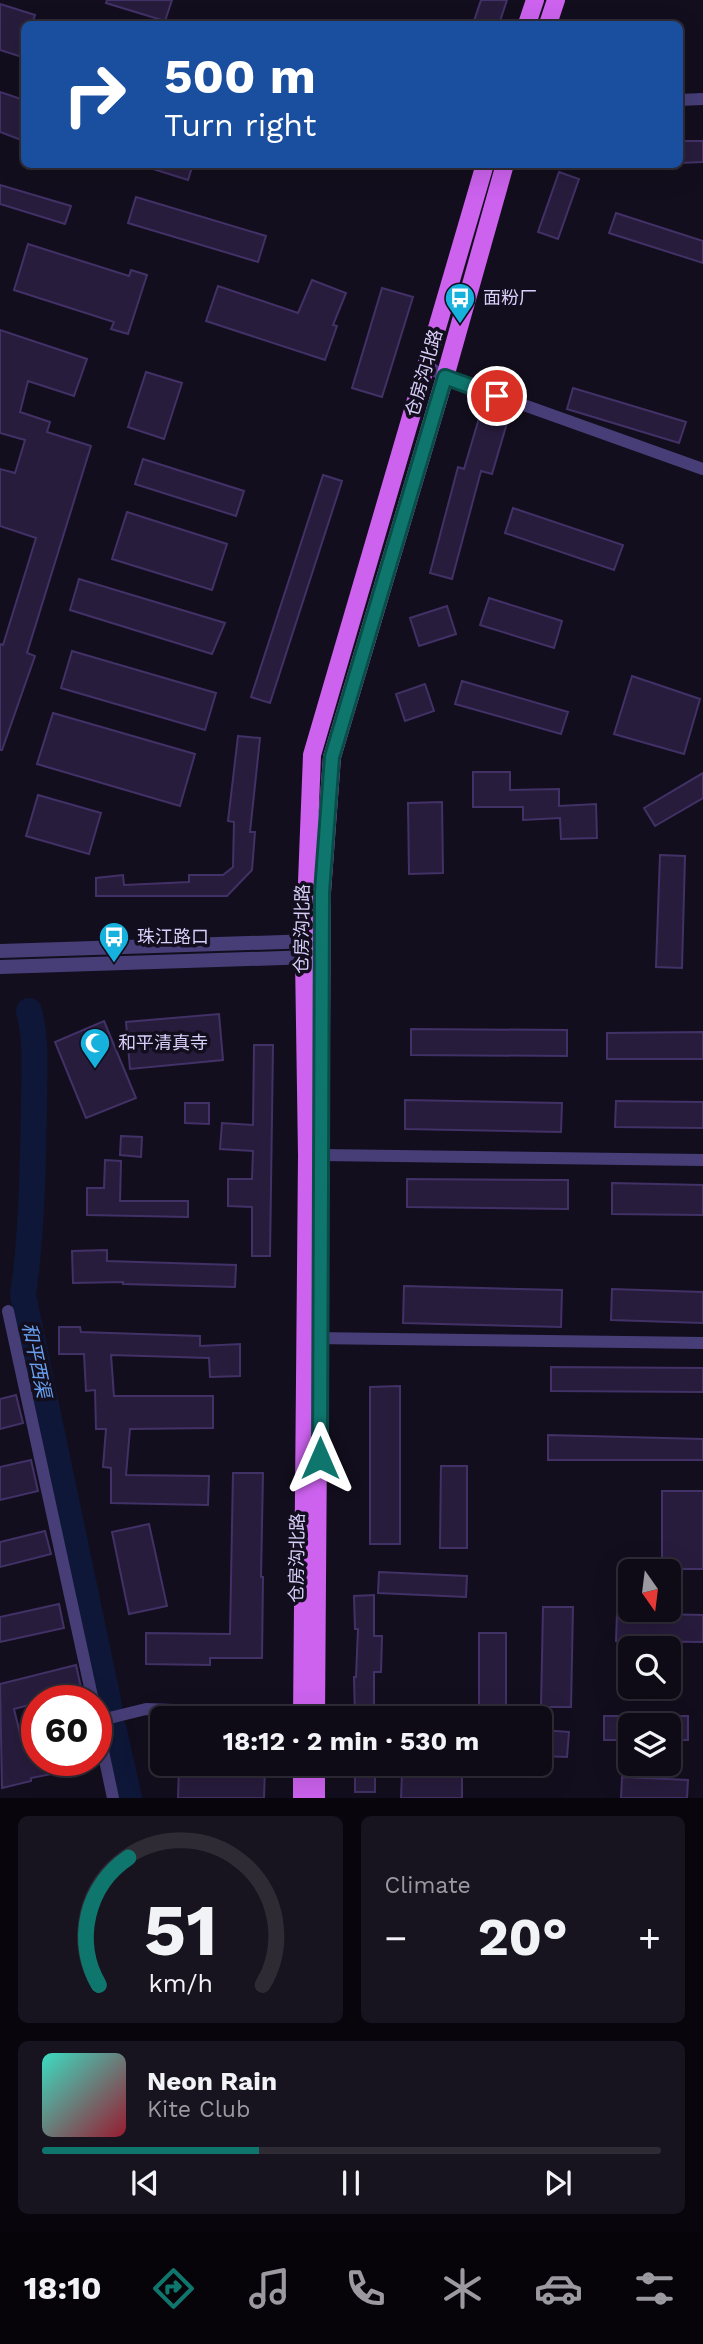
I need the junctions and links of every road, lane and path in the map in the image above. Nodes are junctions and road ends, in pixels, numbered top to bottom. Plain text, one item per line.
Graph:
1 (535, 0) edge
2 (556, 0) edge
3 (528, 21) edge
4 (549, 21) edge
5 (703, 99) edge
6 (683, 100) edge
7 (484, 168) edge
8 (504, 168) edge
9 (426, 365) junction
10 (445, 377) junction
11 (703, 469) edge
12 (313, 949) junction
13 (0, 951) edge
14 (0, 967) edge
15 (321, 1155) junction
16 (703, 1160) edge
17 (8, 1311) dead end
18 (313, 1338) junction
19 (703, 1343) edge
20 (90, 1685) edge
21 (309, 1706) edge
22 (150, 1709) edge
23 (112, 1716) edge
24 (109, 1776) edge
25 (302, 1776) edge
26 (316, 1776) edge
27 (113, 1798) edge
28 (302, 1798) edge
29 (316, 1798) edge

1 - 3 main road
2 - 4 main road
5 - 6 street
7 - 9 main road, 仓房沟北路
8 - 10 main road, 仓房沟北路
9 - 10 street
9 - 12 main road, 仓房沟北路
10 - 11 street
10 - 12 main road, 仓房沟北路
12 - 13 street
12 - 14 street
12 - 15 main road, 仓房沟北路
12 - 18 main road, 仓房沟北路
15 - 16 street
15 - 18 main road, 仓房沟北路
17 - 20 street
18 - 19 street
18 - 21 main road, 仓房沟北路
22 - 23 street
24 - 27 street
25 - 28 main road
26 - 29 main road

